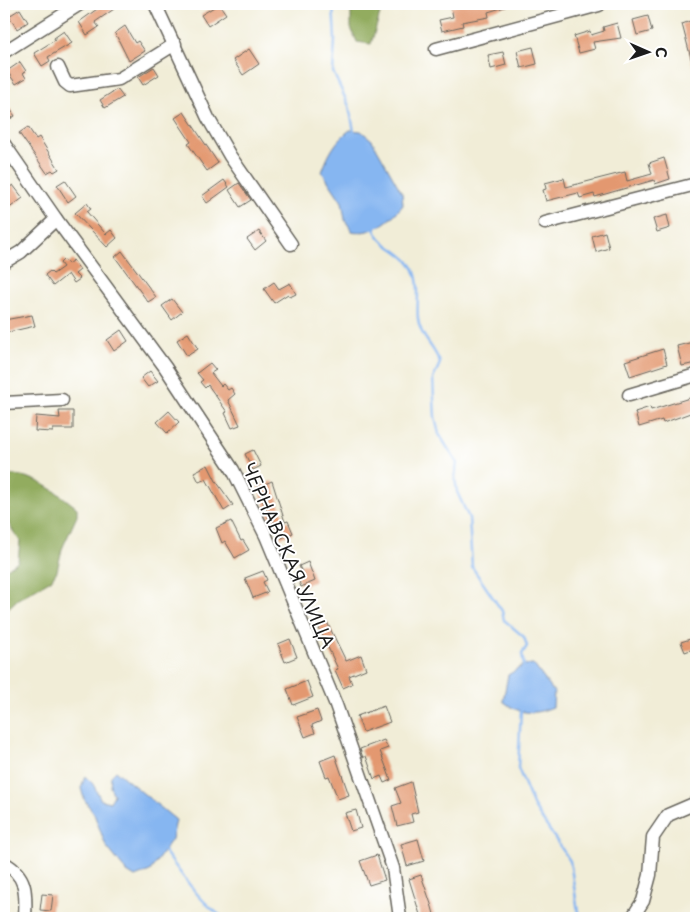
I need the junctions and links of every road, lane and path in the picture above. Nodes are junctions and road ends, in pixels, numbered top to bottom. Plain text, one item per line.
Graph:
1 (80, 4) edge
2 (154, 4) edge
3 (600, 4) edge
4 (174, 44) junction
5 (436, 49) dead end
6 (4, 52) edge
7 (58, 67) dead end
8 (4, 144) edge
9 (696, 184) edge
10 (56, 219) junction
11 (545, 223) dead end
12 (291, 244) dead end
13 (4, 262) edge
14 (696, 375) edge
15 (629, 394) dead end
16 (62, 400) dead end
17 (4, 403) edge
18 (696, 803) edge
19 (4, 863) edge
20 (25, 918) edge
21 (400, 918) edge
22 (632, 918) edge

1 - 6 street
2 - 4 street
3 - 5 street
4 - 7 street
4 - 12 street
8 - 10 street, ЧЕРНАВСКАЯ УЛИЦА
9 - 11 street
10 - 13 street
10 - 21 street, ЧЕРНАВСКАЯ УЛИЦА
14 - 15 street
16 - 17 street
18 - 22 street
19 - 20 street

